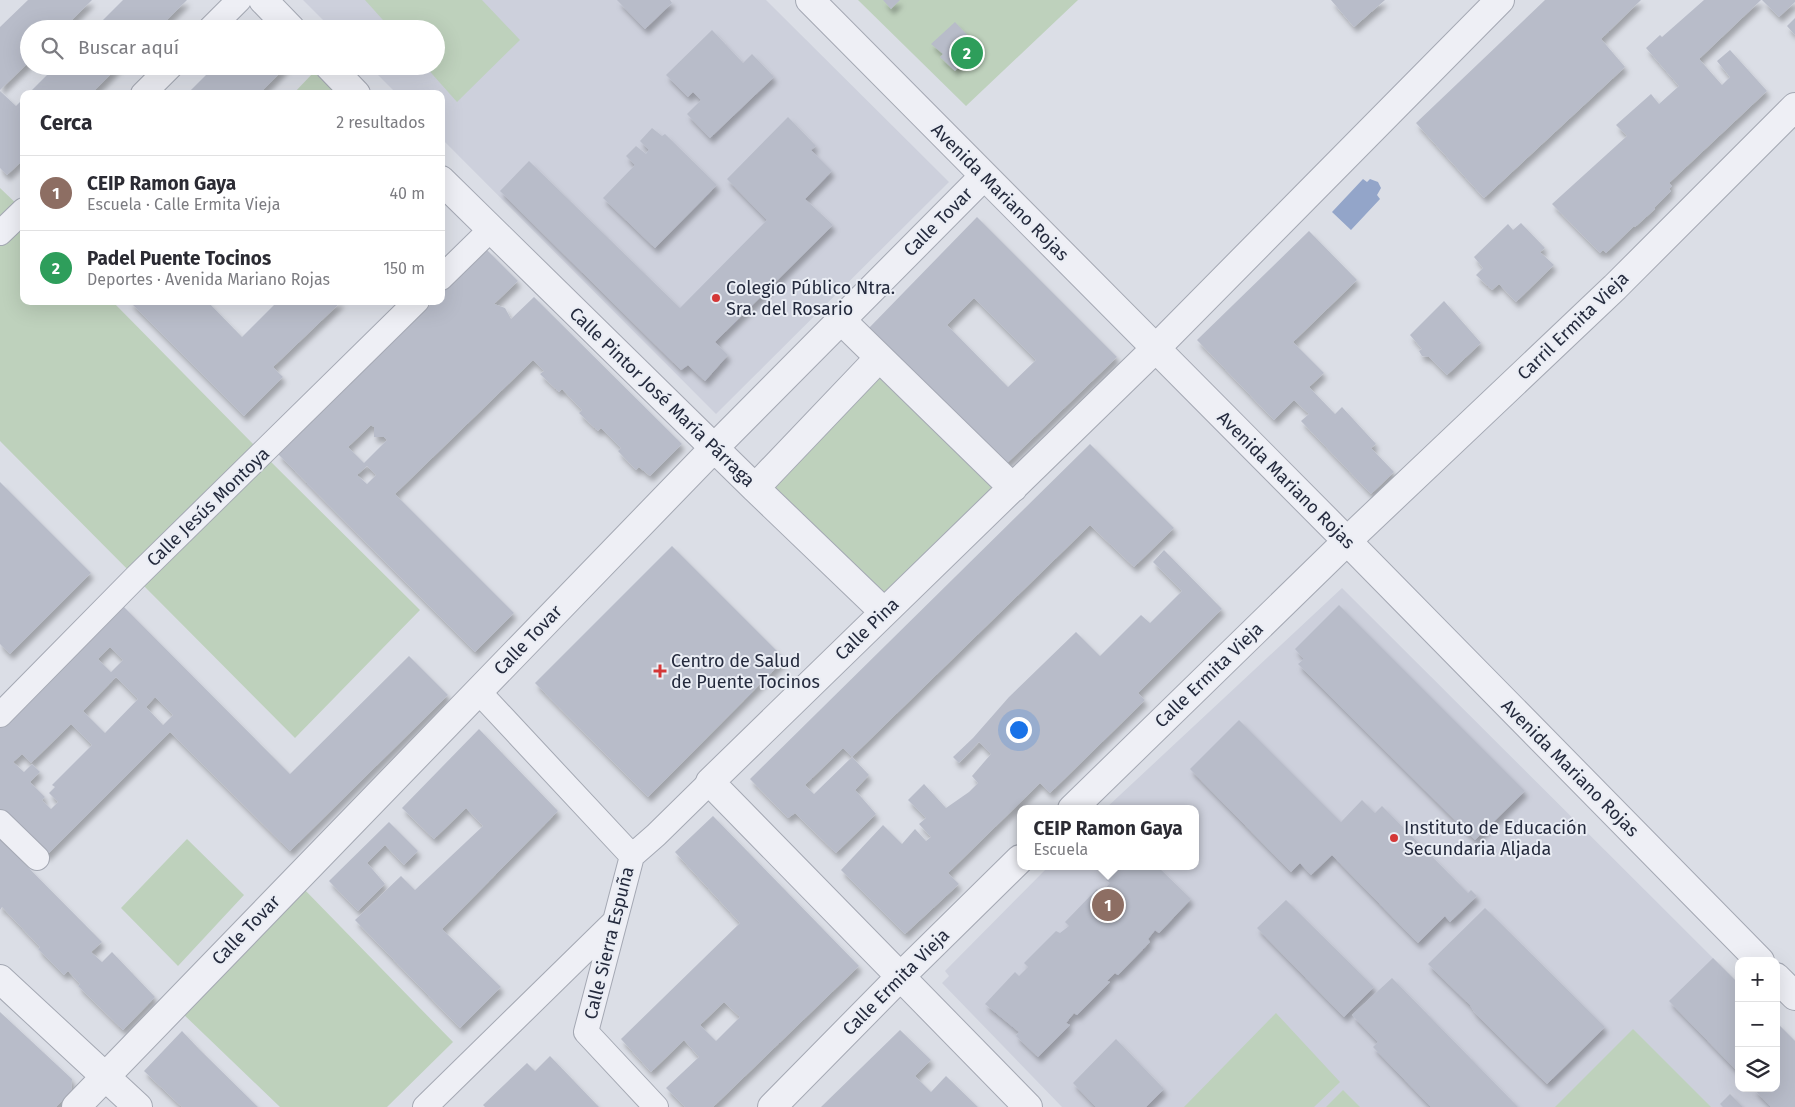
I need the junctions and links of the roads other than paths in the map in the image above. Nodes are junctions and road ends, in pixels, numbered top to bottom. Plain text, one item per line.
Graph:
1 (239, 0) edge
2 (263, 0) edge
3 (810, 0) edge
4 (1500, 0) edge
5 (219, 20) edge
6 (283, 20) edge
7 (162, 75) edge
8 (338, 75) edge
9 (147, 90) edge
10 (352, 90) edge
11 (1795, 107) edge
12 (984, 176) junction
13 (445, 184) edge
14 (20, 214) edge
15 (490, 229) junction
16 (0, 233) edge
17 (445, 274) edge
18 (414, 305) edge
19 (841, 320) junction
20 (1156, 348) junction
21 (879, 358) junction
22 (714, 448) junction
23 (755, 488) junction
24 (1013, 488) junction
25 (1347, 540) junction
26 (884, 612) junction
27 (478, 691) junction
28 (0, 715) edge
29 (710, 782) junction
30 (1076, 805) edge
31 (0, 822) edge
32 (632, 856) junction
33 (37, 858) dead end
34 (1017, 862) edge
35 (615, 920) junction
36 (1756, 957) edge
37 (900, 977) junction
38 (0, 979) edge
39 (1780, 981) edge
40 (1795, 996) edge
41 (104, 1077) junction
42 (76, 1107) edge
43 (138, 1107) edge
44 (425, 1107) edge
45 (656, 1107) edge
46 (772, 1107) edge
47 (1028, 1107) edge

1 - 5 street
2 - 6 street
3 - 12 street, Avenida Mariano Rojas
4 - 20 street, Calle Pina
7 - 9 street
8 - 10 street
11 - 25 street, Carril Ermita Vieja
12 - 19 street, Calle Tovar
12 - 20 street, Avenida Mariano Rojas
13 - 15 street, Calle Pintor José María Párraga
14 - 16 street
15 - 17 street
15 - 22 street, Calle Pintor José María Párraga
18 - 28 street, Calle Jesús Montoya
19 - 21 street
19 - 22 street, Calle Tovar
20 - 24 street, Calle Pina
20 - 25 street, Avenida Mariano Rojas
21 - 23 street
21 - 24 street
22 - 23 street, Calle Pintor José María Párraga
22 - 27 street, Calle Tovar
23 - 26 street, Calle Pintor José María Párraga
24 - 26 street, Calle Pina
25 - 30 street, Calle Ermita Vieja
25 - 36 street, Avenida Mariano Rojas
26 - 29 street, Calle Pina
27 - 32 street, Calle Sierra Espuña
27 - 41 street, Calle Tovar
29 - 32 street
29 - 37 street
31 - 33 street
32 - 35 street, Calle Sierra Espuña
34 - 37 street, Calle Ermita Vieja
35 - 44 street
35 - 45 street, Calle Sierra Espuña
37 - 46 street, Calle Ermita Vieja
37 - 47 street
38 - 41 street
39 - 40 street
41 - 42 street, Calle Tovar
41 - 43 street

